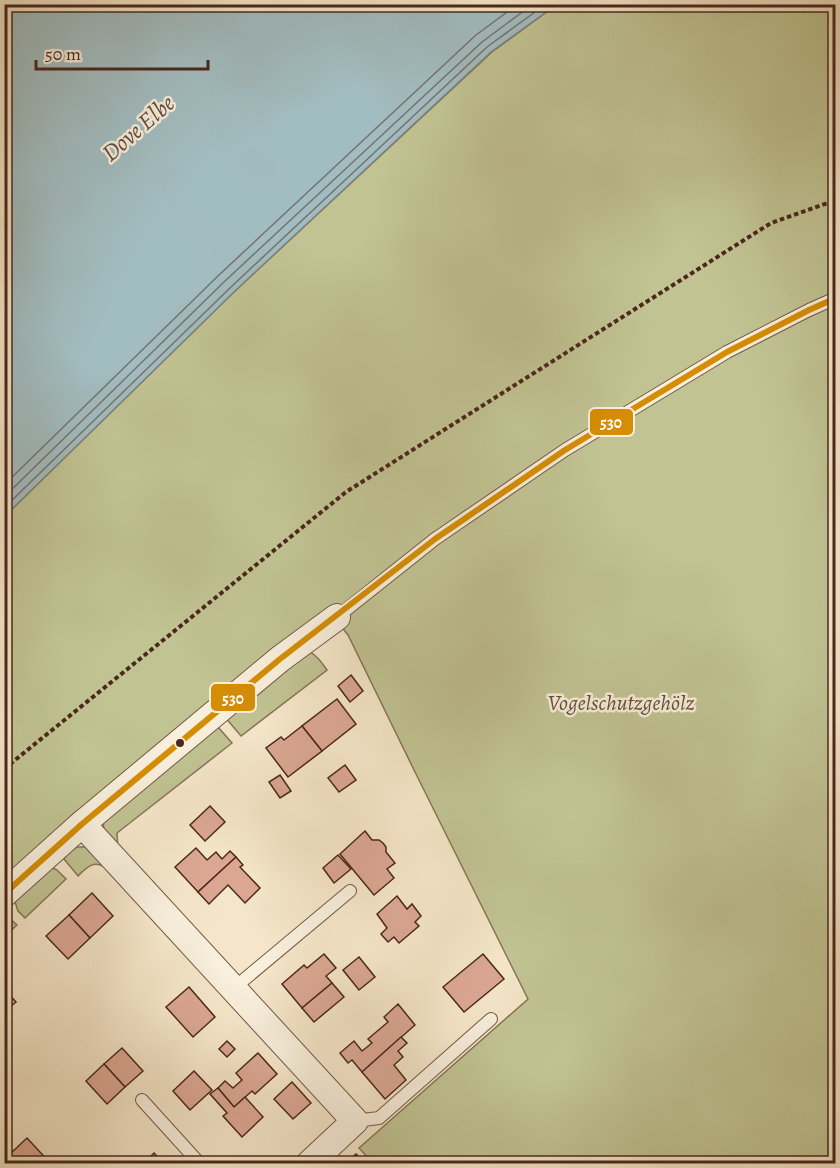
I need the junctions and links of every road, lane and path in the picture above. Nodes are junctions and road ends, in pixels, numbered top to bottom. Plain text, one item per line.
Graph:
1 (836, 200) edge
2 (836, 298) edge
3 (336, 617) joint
4 (4, 769) edge
5 (82, 824) junction
6 (350, 891) dead end
7 (4, 894) edge
8 (234, 988) junction
9 (491, 1019) dead end
10 (142, 1100) dead end
11 (355, 1121) junction
12 (200, 1164) edge
13 (309, 1164) edge

1 - 4 path
2 - 3 lane
3 - 5 street
5 - 7 street
5 - 8 street
6 - 8 lane
8 - 11 street
9 - 11 lane
10 - 12 lane
11 - 13 street

